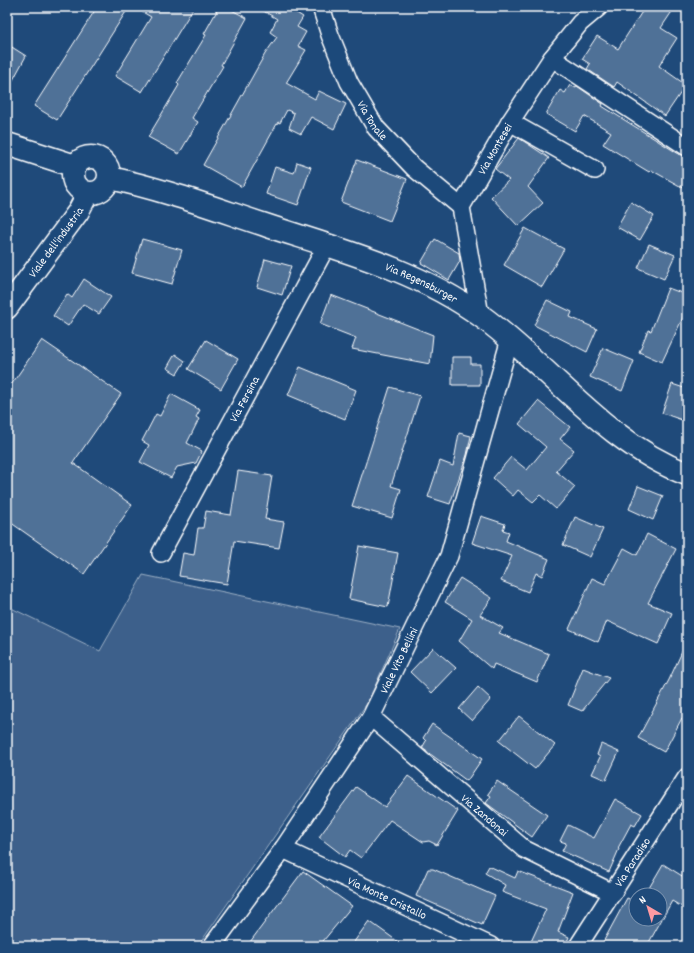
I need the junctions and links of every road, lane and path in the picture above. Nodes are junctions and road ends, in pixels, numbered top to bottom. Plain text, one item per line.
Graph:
1 (321, 7) edge
2 (599, 7) edge
3 (552, 58) junction
4 (510, 122) junction
5 (7, 144) edge
6 (687, 147) edge
7 (75, 166) junction
8 (595, 170) dead end
9 (110, 178) junction
10 (88, 193) junction
11 (461, 207) junction
12 (328, 245) junction
13 (7, 308) edge
14 (480, 315) junction
15 (510, 339) junction
16 (687, 474) edge
17 (161, 553) dead end
18 (371, 717) junction
19 (687, 777) edge
20 (283, 848) junction
21 (613, 892) junction
22 (212, 946) edge
23 (491, 946) edge
24 (578, 946) edge

1 - 11 street, Via Tonale
2 - 3 street, Via Montesei
3 - 4 street, Via Montesei
3 - 6 street
4 - 8 street
4 - 11 street, Via Montesei
5 - 7 main road
7 - 9 main road
7 - 10 main road
9 - 10 main road
9 - 12 main road, Via Regensburger
10 - 13 street, Viale dell'industria
11 - 14 street
12 - 14 main road, Via Regensburger
12 - 17 street, Via Fersina
14 - 15 main road, Via Regensburger
15 - 16 main road, Via Regensburger
15 - 18 street, Viale Vito Bellini
18 - 20 street, Viale Vito Bellini
18 - 21 street, Via Zandonai
19 - 21 street, Via Paradiso
20 - 22 street, Viale Vito Bellini
20 - 23 street, Via Monte Cristallo
21 - 24 street, Via Paradiso

